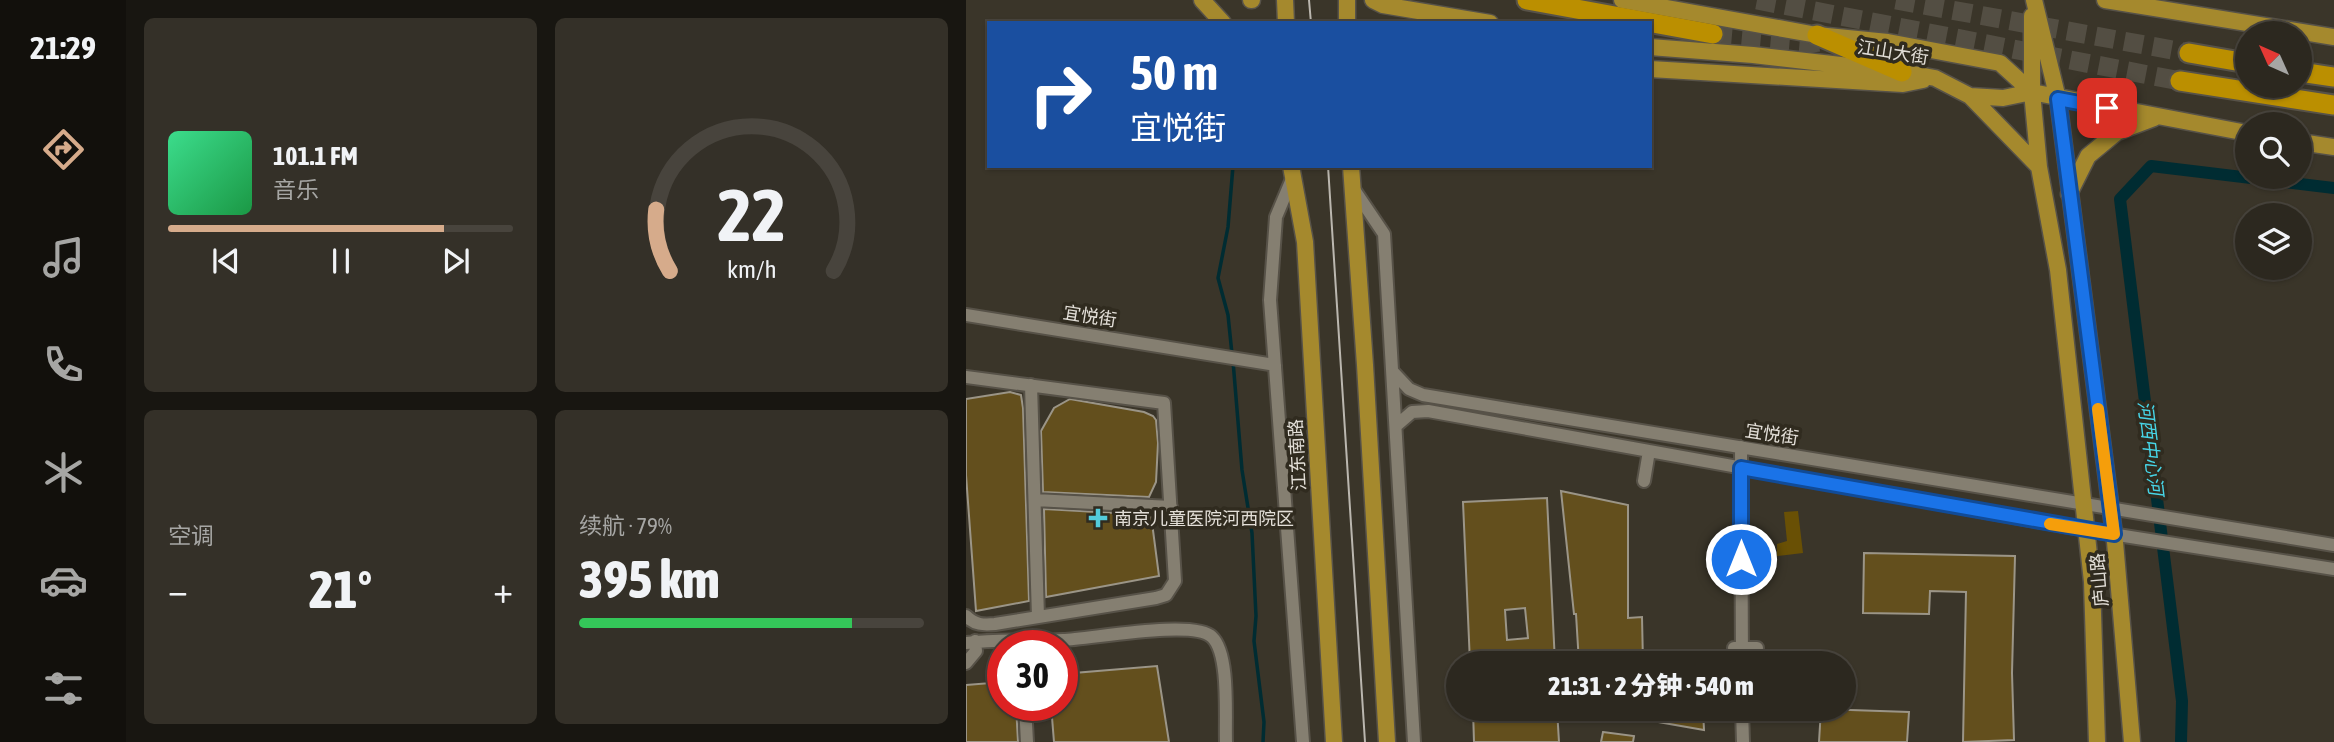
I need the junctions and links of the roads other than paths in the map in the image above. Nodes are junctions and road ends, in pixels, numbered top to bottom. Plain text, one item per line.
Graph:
1 (1202, 0) edge
2 (1285, 0) edge
3 (1347, 0) edge
4 (1373, 0) edge
5 (1527, 0) edge
6 (1622, 0) edge
7 (2033, 0) edge
8 (2105, 0) edge
9 (2133, 3) edge
10 (1221, 21) edge
11 (1286, 21) edge
12 (1347, 21) edge
13 (1478, 21) edge
14 (1642, 21) edge
15 (1652, 23) edge
16 (1713, 34) tunnel mouth
17 (1817, 35) junction
18 (2334, 37) edge
19 (1652, 47) edge
20 (2189, 53) tunnel mouth
21 (2235, 61) edge
22 (1652, 69) edge
23 (1902, 72) junction
24 (2312, 74) edge
25 (2334, 77) edge
26 (1935, 78) junction
27 (2180, 81) tunnel mouth
28 (2032, 92) junction
29 (1969, 96) junction
30 (2058, 99) junction
31 (2334, 105) edge
32 (2156, 117) junction
33 (2235, 132) edge
34 (2312, 144) edge
35 (2334, 147) edge
36 (2039, 167) junction
37 (1351, 168) edge
38 (1292, 172) edge
39 (1353, 188) junction
40 (2069, 194) junction
41 (966, 315) edge
42 (1268, 364) junction
43 (1394, 373) junction
44 (966, 376) edge
45 (1031, 385) junction
46 (1397, 425) junction
47 (1741, 447) junction
48 (1649, 451) junction
49 (1741, 468) junction
50 (1644, 481) dead end
51 (1035, 500) junction
52 (2083, 503) junction
53 (1171, 507) junction
54 (2111, 508) junction
55 (2086, 530) junction
56 (2114, 534) junction
57 (2334, 545) edge
58 (2334, 569) edge
59 (966, 617) edge
60 (1038, 617) junction
61 (1078, 638) edge
62 (971, 642) edge
63 (1738, 648) junction
64 (1757, 648) dead end
65 (1739, 651) edge
66 (966, 663) edge
67 (1026, 721) edge
68 (1742, 721) edge
69 (1027, 742) edge
70 (1226, 742) edge
71 (1303, 742) edge
72 (1334, 742) edge
73 (1387, 742) edge
74 (1414, 742) edge
75 (1742, 742) edge
76 (2097, 742) edge
77 (2132, 742) edge

1 - 10 main road
2 - 11 main road
3 - 12 main road
4 - 13 main road
5 - 14 highway
6 - 17 main road
7 - 28 main road, 庐山路
7 - 30 main road, 庐山路
8 - 9 main road
9 - 18 main road
15 - 16 highway
17 - 23 highway
17 - 28 main road
19 - 23 main road, 江山大街
20 - 21 highway
22 - 26 main road
23 - 26 main road, 江山大街
24 - 25 highway
26 - 29 main road, 江山大街
27 - 31 highway
28 - 29 main road, 江山大街
28 - 30 main road, 江山大街
28 - 36 main road, 庐山路
29 - 36 main road
30 - 32 main road, 江山大街
30 - 40 main road, 庐山路
32 - 33 main road, 江山大街
32 - 40 main road
34 - 35 main road
36 - 52 main road, 庐山路
37 - 39 main road
38 - 42 street
38 - 72 main road, 江东南路
39 - 43 street
39 - 73 main road
40 - 54 main road, 庐山路
41 - 42 street, 宜悦街
42 - 71 street
43 - 46 street
43 - 47 street, 宜悦街
44 - 45 street
45 - 51 street
45 - 53 street
46 - 48 street
46 - 74 street
47 - 49 street
47 - 52 street, 宜悦街
48 - 49 street
48 - 50 street
49 - 55 street
49 - 63 street
51 - 53 street
51 - 60 street
52 - 54 street, 宜悦街
52 - 55 main road, 庐山路
53 - 60 street
54 - 56 main road, 庐山路
54 - 57 street, 宜悦街
55 - 56 street
55 - 76 main road, 庐山路
56 - 58 street
56 - 77 main road, 庐山路
59 - 60 street
61 - 70 street
62 - 66 street
63 - 64 street
63 - 65 street
67 - 69 street
68 - 75 street

